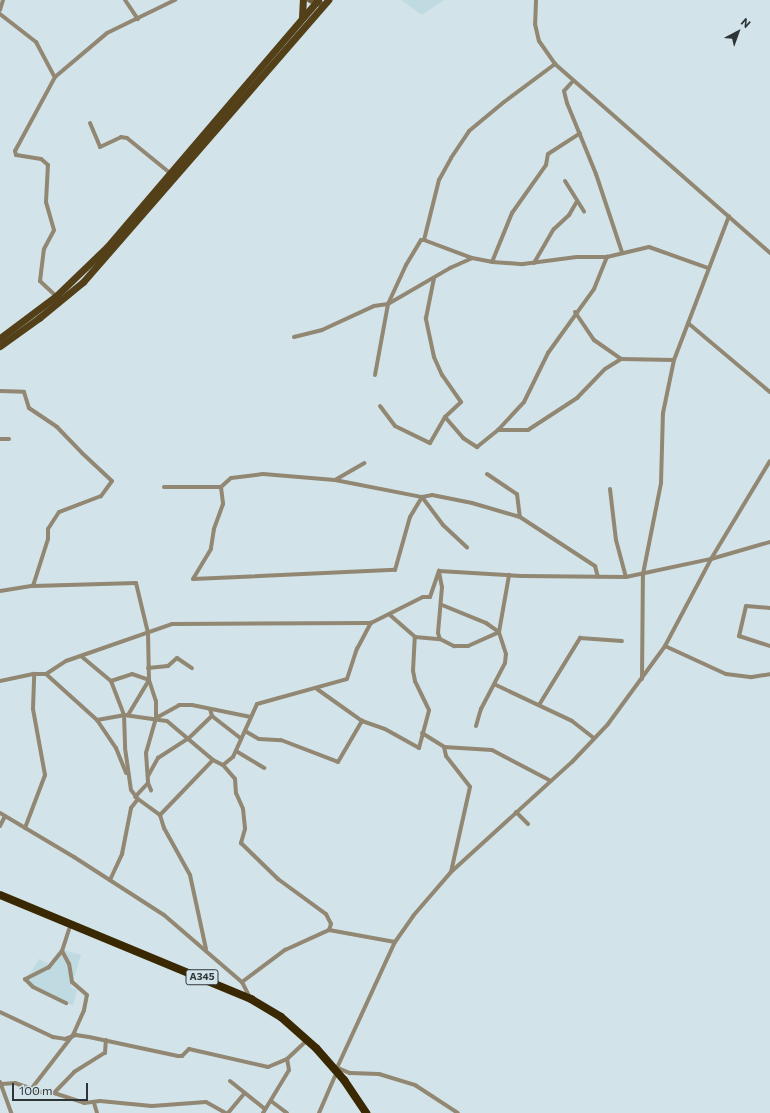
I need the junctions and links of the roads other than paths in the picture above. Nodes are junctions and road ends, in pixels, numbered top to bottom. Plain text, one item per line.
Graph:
1 (3, 0) edge
2 (125, 0) edge
3 (175, 0) edge
4 (304, 0) edge
5 (536, 0) edge
6 (315, 1) edge
7 (326, 2) edge
8 (0, 10) edge
9 (0, 14) edge
10 (302, 18) junction
11 (138, 19) junction
12 (555, 64) junction
13 (55, 77) junction
14 (573, 81) junction
15 (90, 123) dead end
16 (580, 133) junction
17 (170, 173) junction
18 (565, 181) dead end
19 (576, 203) junction
20 (584, 212) dead end
21 (729, 216) junction
22 (424, 240) junction
23 (622, 252) junction
24 (770, 253) edge
25 (607, 257) junction
26 (472, 258) junction
27 (492, 262) junction
28 (534, 263) junction
29 (708, 268) junction
30 (434, 278) junction
31 (56, 296) junction
32 (388, 304) junction
33 (575, 312) junction
34 (688, 323) junction
35 (294, 337) dead end
36 (0, 338) edge
37 (0, 346) edge
38 (621, 359) junction
39 (674, 360) junction
40 (375, 375) dead end
41 (0, 391) edge
42 (770, 392) edge
43 (380, 406) dead end
44 (445, 417) junction
45 (498, 430) junction
46 (0, 439) edge
47 (9, 439) dead end
48 (770, 461) edge
49 (364, 463) dead end
50 (487, 474) dead end
51 (335, 480) junction
52 (164, 487) dead end
53 (221, 487) junction
54 (610, 489) dead end
55 (422, 497) junction
56 (520, 517) junction
57 (770, 542) edge
58 (467, 547) dead end
59 (711, 559) junction
60 (439, 571) junction
61 (644, 574) junction
62 (509, 575) junction
63 (598, 577) junction
64 (626, 577) junction
65 (33, 586) junction
66 (0, 591) edge
67 (442, 605) junction
68 (770, 608) edge
69 (390, 615) junction
70 (371, 623) junction
71 (499, 632) junction
72 (148, 634) junction
73 (415, 637) junction
74 (440, 639) junction
75 (622, 641) dead end
76 (665, 646) junction
77 (770, 646) edge
78 (81, 656) junction
79 (148, 668) junction
80 (192, 668) dead end
81 (34, 674) junction
82 (46, 674) junction
83 (770, 674) edge
84 (642, 679) junction
85 (148, 680) junction
86 (0, 681) edge
87 (111, 682) junction
88 (496, 685) junction
89 (317, 689) junction
90 (540, 704) junction
91 (210, 709) junction
92 (126, 715) junction
93 (212, 716) junction
94 (251, 717) junction
95 (156, 718) junction
96 (97, 720) junction
97 (362, 720) junction
98 (476, 726) dead end
99 (245, 731) junction
100 (422, 733) junction
101 (189, 738) junction
102 (594, 738) junction
103 (241, 739) junction
104 (444, 747) junction
105 (236, 751) junction
106 (213, 760) junction
107 (223, 765) junction
108 (264, 768) dead end
109 (148, 776) junction
110 (129, 779) junction
111 (549, 780) junction
112 (148, 783) junction
113 (151, 790) dead end
114 (136, 798) junction
115 (516, 812) junction
116 (0, 813) edge
117 (160, 815) junction
118 (5, 816) junction
119 (528, 824) dead end
120 (0, 826) edge
121 (25, 828) junction
122 (451, 872) junction
123 (110, 880) junction
124 (0, 895) edge
125 (0, 901) edge
126 (69, 929) junction
127 (329, 930) junction
128 (395, 942) junction
129 (206, 950) junction
130 (62, 951) junction
131 (242, 982) junction
132 (251, 999) junction
133 (66, 1003) dead end
134 (0, 1012) edge
135 (73, 1035) junction
136 (106, 1040) junction
137 (304, 1043) junction
138 (287, 1059) junction
139 (336, 1071) junction
140 (230, 1081) dead end
141 (1, 1083) edge
142 (32, 1088) junction
143 (54, 1093) junction
144 (245, 1093) junction
145 (271, 1101) junction
146 (94, 1103) junction
147 (264, 1111) edge
148 (11, 1113) edge
149 (97, 1113) edge
150 (227, 1113) edge
151 (287, 1113) edge
152 (319, 1113) edge
153 (360, 1113) edge
154 (366, 1113) edge
155 (458, 1113) edge

1 - 8 street
2 - 11 street
3 - 11 street
4 - 10 main road
5 - 12 street
6 - 7 street
6 - 10 main road
7 - 37 main road
9 - 13 street
10 - 17 main road
11 - 13 street
12 - 14 street
12 - 22 street
13 - 31 street
14 - 16 street
14 - 21 street
15 - 17 street
16 - 23 street
16 - 27 street
17 - 31 main road
18 - 19 street
19 - 20 street
19 - 28 street
21 - 24 street
21 - 29 street
22 - 26 street
22 - 32 street
23 - 25 street
23 - 29 street
25 - 28 street
25 - 33 street
26 - 27 street
26 - 30 street
27 - 28 street
29 - 34 street
30 - 32 street
30 - 44 street
31 - 36 main road
32 - 35 street
32 - 40 street
33 - 38 street
33 - 45 street
34 - 39 street
34 - 42 street
38 - 39 street
38 - 45 street
39 - 61 street
41 - 65 street
43 - 44 street
44 - 45 street
46 - 47 street
48 - 59 street
49 - 51 street
50 - 56 street
51 - 53 street
51 - 55 street
52 - 53 street
53 - 55 street
54 - 64 street
55 - 56 street
55 - 58 street
56 - 63 street
57 - 59 street
59 - 61 street
59 - 76 street
60 - 62 street
60 - 67 street
60 - 69 street
61 - 64 street
61 - 84 street
62 - 63 street
62 - 71 street
63 - 64 street
65 - 66 street
65 - 72 street
67 - 71 street
67 - 74 street
68 - 77 street
69 - 70 street
69 - 73 street
70 - 72 street
70 - 89 street
71 - 74 street
71 - 88 street
72 - 78 street
72 - 79 street
73 - 74 street
73 - 100 street
75 - 90 street
76 - 83 street
76 - 84 street
78 - 82 street
78 - 87 street
79 - 80 street
79 - 85 street
81 - 82 street
81 - 86 street
81 - 121 street
82 - 96 street
84 - 102 street
85 - 87 street
85 - 92 street
85 - 95 street
87 - 92 street
88 - 90 street
88 - 98 street
89 - 94 street
89 - 97 street
90 - 102 street
91 - 93 street
91 - 94 street
91 - 95 street
92 - 95 street
92 - 96 street
92 - 110 street
93 - 101 street
93 - 103 street
94 - 99 street
95 - 101 street
95 - 109 street
96 - 110 street
97 - 99 street
97 - 100 street
99 - 103 street
100 - 104 street
101 - 106 street
101 - 109 street
102 - 111 street
103 - 105 street
104 - 111 street
104 - 122 street
105 - 107 street
105 - 108 street
106 - 107 street
106 - 117 street
107 - 127 street
109 - 112 street
110 - 114 street
111 - 115 street
112 - 113 street
112 - 114 street
114 - 117 street
114 - 123 street
115 - 119 street
115 - 122 street
116 - 118 street
117 - 129 street
118 - 120 street
118 - 121 street
121 - 123 street
122 - 128 street
123 - 129 street
124 - 132 highway, A345
125 - 126 highway, A345
126 - 130 street
126 - 137 highway, A345
127 - 128 street
127 - 131 street
128 - 139 street
129 - 131 street
130 - 133 street
130 - 135 street
131 - 132 street
132 - 139 highway, A345
134 - 135 street
135 - 136 street
135 - 142 street
136 - 138 street
136 - 143 street
137 - 138 street
137 - 139 highway, A345
138 - 145 street
139 - 152 street
139 - 153 highway, A345
139 - 154 highway, A345
139 - 155 street
140 - 144 street
141 - 142 street
141 - 148 street
142 - 143 street
143 - 146 street
144 - 147 street
144 - 150 street
145 - 147 street
145 - 151 street
146 - 149 street
146 - 150 street

